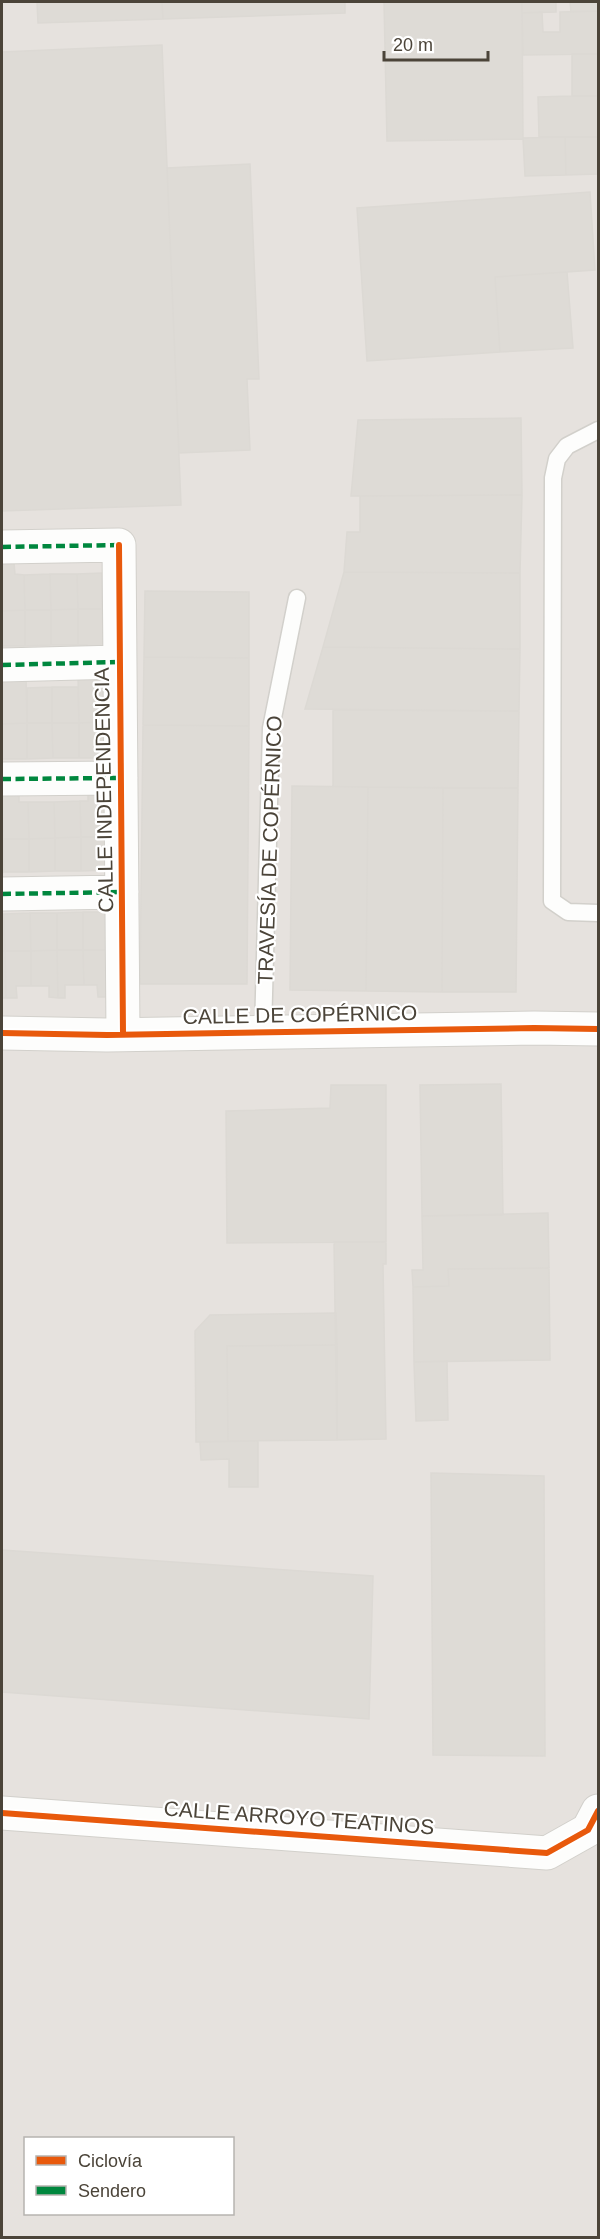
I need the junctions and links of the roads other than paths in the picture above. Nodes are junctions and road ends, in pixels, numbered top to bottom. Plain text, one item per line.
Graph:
1 (598, 430) edge
2 (2, 547) edge
3 (297, 598) dead end
4 (119, 662) junction
5 (2, 665) edge
6 (121, 778) junction
7 (2, 779) edge
8 (122, 892) junction
9 (2, 894) edge
10 (598, 913) edge
11 (598, 1029) edge
12 (263, 1032) junction
13 (2, 1033) edge
14 (123, 1034) junction
15 (2, 1813) edge
16 (593, 1820) edge

1 - 10 lane
2 - 4 street, CALLE INDEPENDENCIA
3 - 12 lane, TRAVESÍA DE COPÉRNICO
4 - 5 street
4 - 6 street, CALLE INDEPENDENCIA
6 - 7 street
6 - 8 street, CALLE INDEPENDENCIA
8 - 9 street
8 - 14 street, CALLE INDEPENDENCIA
11 - 12 street, CALLE DE COPÉRNICO
12 - 14 street, CALLE DE COPÉRNICO
13 - 14 street, CALLE DE COPÉRNICO
15 - 16 street, CALLE ARROYO TEATINOS

